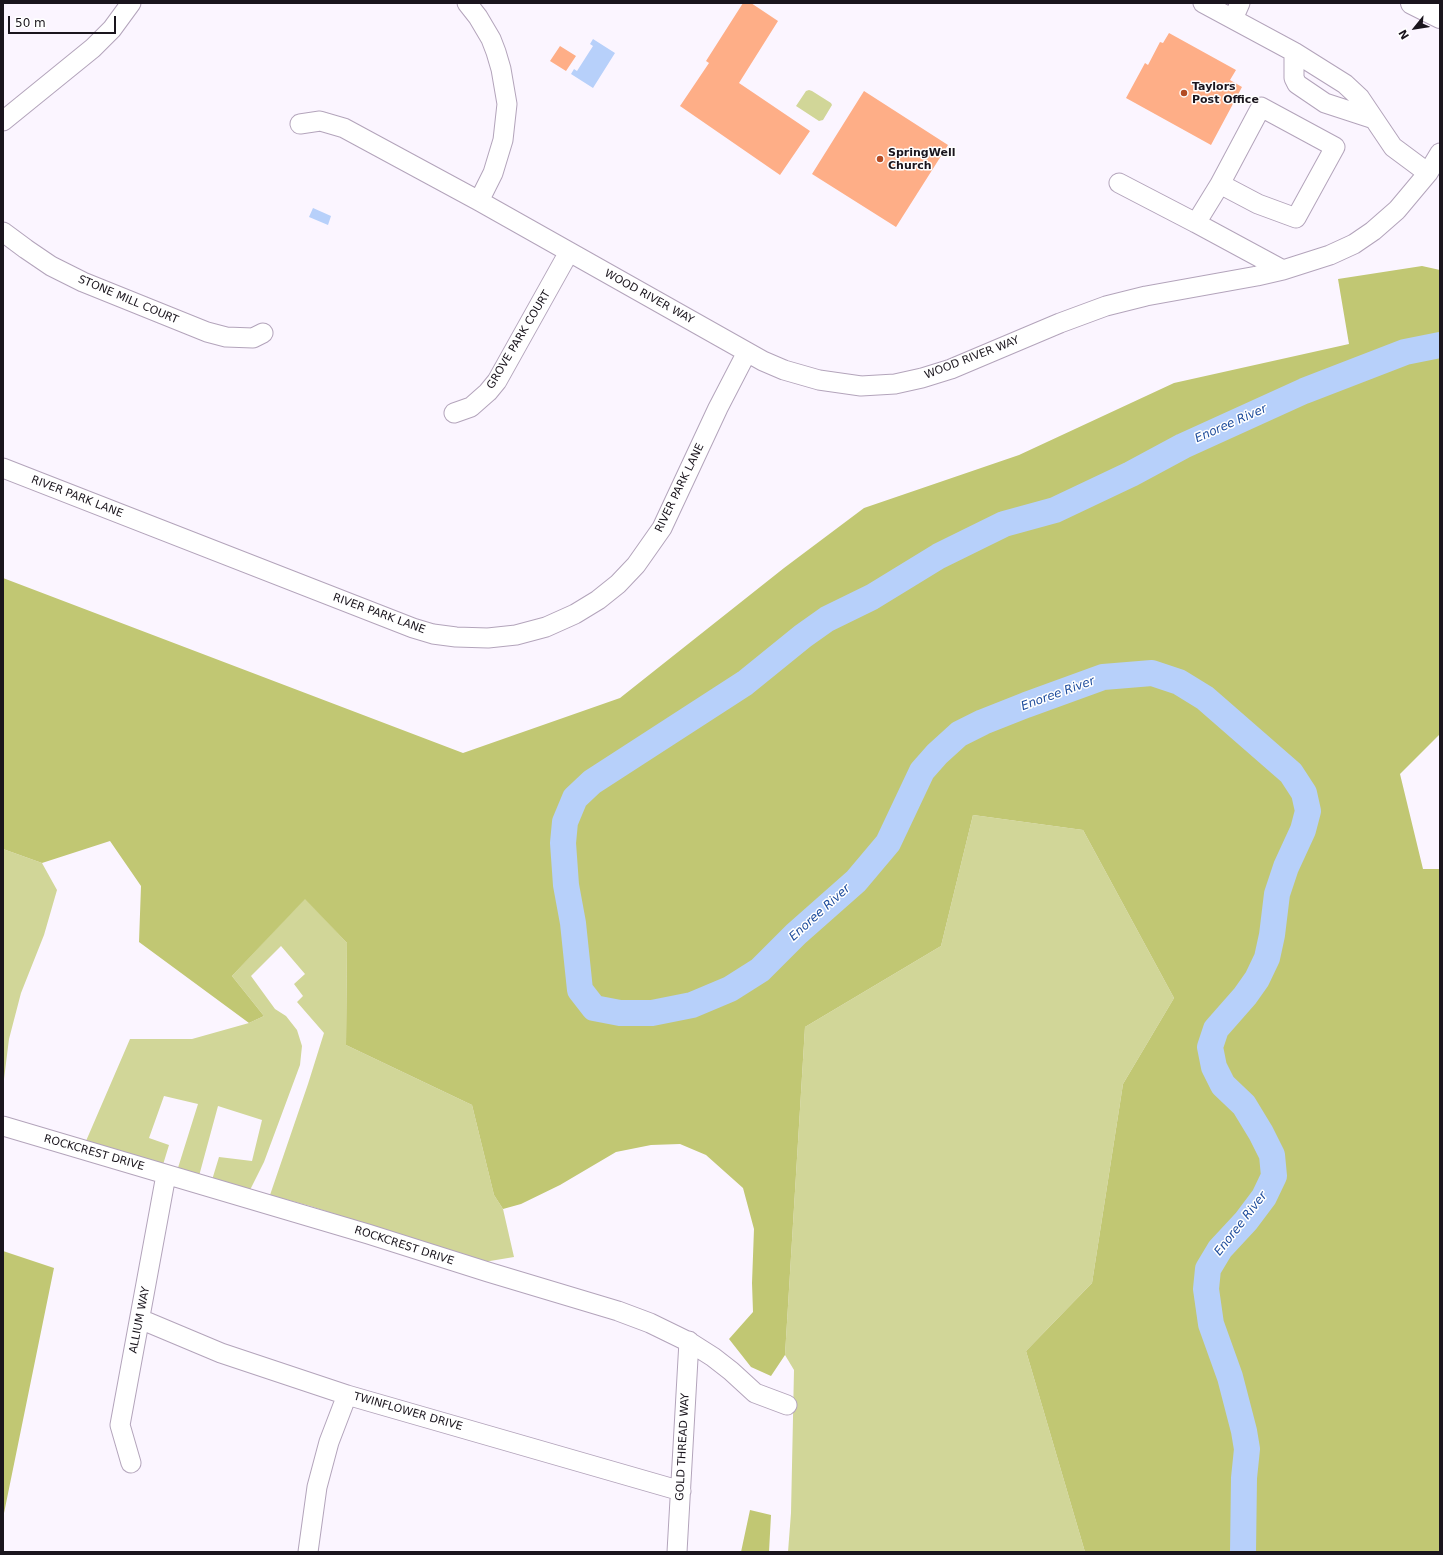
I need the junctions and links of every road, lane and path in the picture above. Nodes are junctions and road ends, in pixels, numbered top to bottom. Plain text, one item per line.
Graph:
1 (131, 3) edge
2 (468, 3) edge
3 (1203, 3) edge
4 (1412, 3) edge
5 (1237, 11) edge
6 (1440, 16) edge
7 (1294, 52) junction
8 (1345, 84) junction
9 (1335, 106) junction
10 (1374, 119) junction
11 (3, 120) edge
12 (300, 124) dead end
13 (1440, 153) edge
14 (1428, 173) junction
15 (1119, 183) dead end
16 (1220, 184) junction
17 (479, 201) junction
18 (1196, 224) junction
19 (3, 232) edge
20 (569, 252) junction
21 (1282, 270) junction
22 (263, 333) dead end
23 (747, 352) junction
24 (454, 413) dead end
25 (3, 468) edge
26 (3, 1126) edge
27 (166, 1175) junction
28 (140, 1319) junction
29 (688, 1341) junction
30 (347, 1395) junction
31 (787, 1405) dead end
32 (131, 1463) dead end
33 (681, 1490) junction
34 (308, 1552) edge
35 (676, 1552) edge

1 - 11 street
2 - 17 street
3 - 5 street
4 - 6 main road
5 - 7 street
7 - 8 street
7 - 9 street
8 - 9 street
8 - 10 street
9 - 10 street
10 - 14 street
12 - 17 street, WOOD RIVER WAY
13 - 14 street, WOOD RIVER WAY
14 - 21 street, WOOD RIVER WAY
15 - 18 street
16 - 16 street
16 - 18 street
17 - 20 street, WOOD RIVER WAY
18 - 21 street
19 - 22 street, STONE MILL COURT
20 - 23 street, WOOD RIVER WAY
20 - 24 street, GROVE PARK COURT
21 - 23 street, WOOD RIVER WAY
23 - 25 street, RIVER PARK LANE
26 - 27 street, ROCKCREST DRIVE
27 - 28 street, ALLIUM WAY
27 - 29 street, ROCKCREST DRIVE
28 - 30 street, TWINFLOWER DRIVE
28 - 32 street, ALLIUM WAY
29 - 31 street, ROCKCREST DRIVE
29 - 33 street, GOLD THREAD WAY
30 - 33 street, TWINFLOWER DRIVE
30 - 34 street
33 - 35 street, GOLD THREAD WAY

